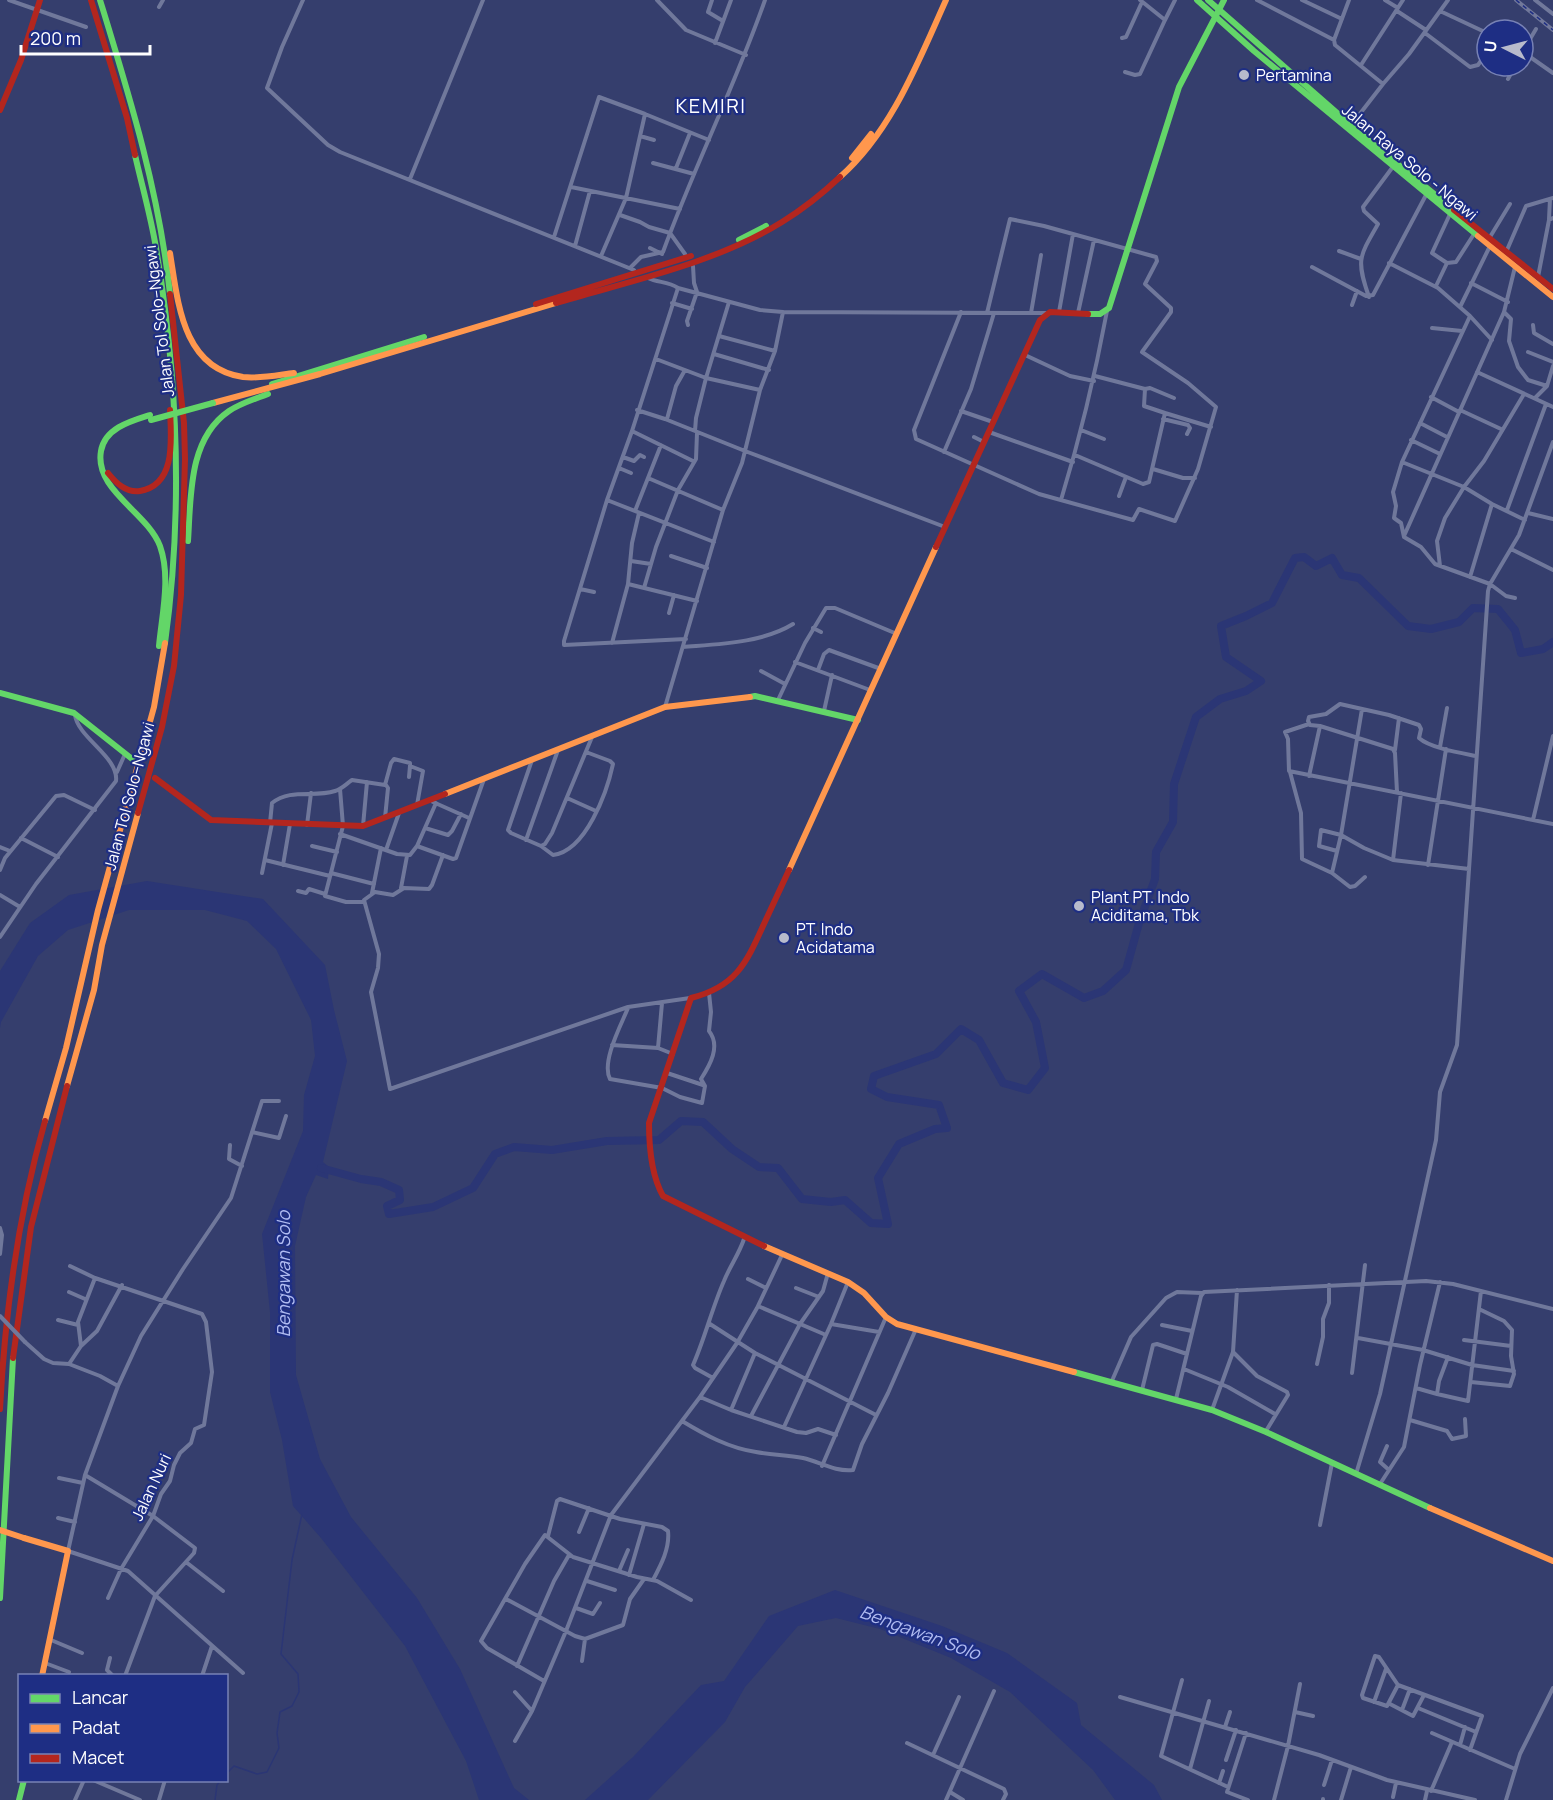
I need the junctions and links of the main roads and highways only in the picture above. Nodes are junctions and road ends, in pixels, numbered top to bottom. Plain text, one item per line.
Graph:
1 (40, 0) edge
2 (91, 0) edge
3 (100, 0) edge
4 (940, 0) edge
5 (946, 0) edge
6 (1197, 0) edge
7 (1208, 0) edge
8 (1224, 0) edge
9 (1218, 13) junction
10 (0, 110) edge
11 (160, 218) junction
12 (1553, 289) edge
13 (1553, 297) edge
14 (170, 354) junction
15 (320, 368) junction
16 (292, 383) junction
17 (213, 401) junction
18 (150, 418) junction
19 (183, 570) junction
20 (158, 683) junction
21 (0, 693) edge
22 (858, 720) junction
23 (136, 762) dead end
24 (155, 778) dead end
25 (0, 1409) edge
26 (0, 1530) edge
27 (1553, 1561) edge
28 (0, 1598) edge
29 (42, 1674) edge
30 (24, 1782) edge
31 (20, 1800) edge

1 - 10 main road
2 - 14 main road, Jalan Tol Solo–Ngawi
3 - 11 main road, Jalan Tol Solo–Ngawi
4 - 15 main road
5 - 16 main road
6 - 9 main road, Jalan Raya Solo - Ngawi
7 - 9 main road, Jalan Raya Solo - Ngawi
8 - 9 main road
9 - 12 main road, Jalan Raya Solo - Ngawi
9 - 13 main road, Jalan Raya Solo - Ngawi
9 - 22 main road
11 - 15 main road
11 - 19 main road, Jalan Tol Solo–Ngawi
14 - 18 main road
14 - 20 main road, Jalan Tol Solo–Ngawi
15 - 17 main road
16 - 17 main road
16 - 19 main road
17 - 18 main road, bridge
18 - 20 main road
19 - 28 main road, Jalan Tol Solo–Ngawi
20 - 25 main road, Jalan Tol Solo–Ngawi
21 - 23 main road
22 - 24 main road
22 - 27 main road
26 - 29 main road, bridge
30 - 31 main road

